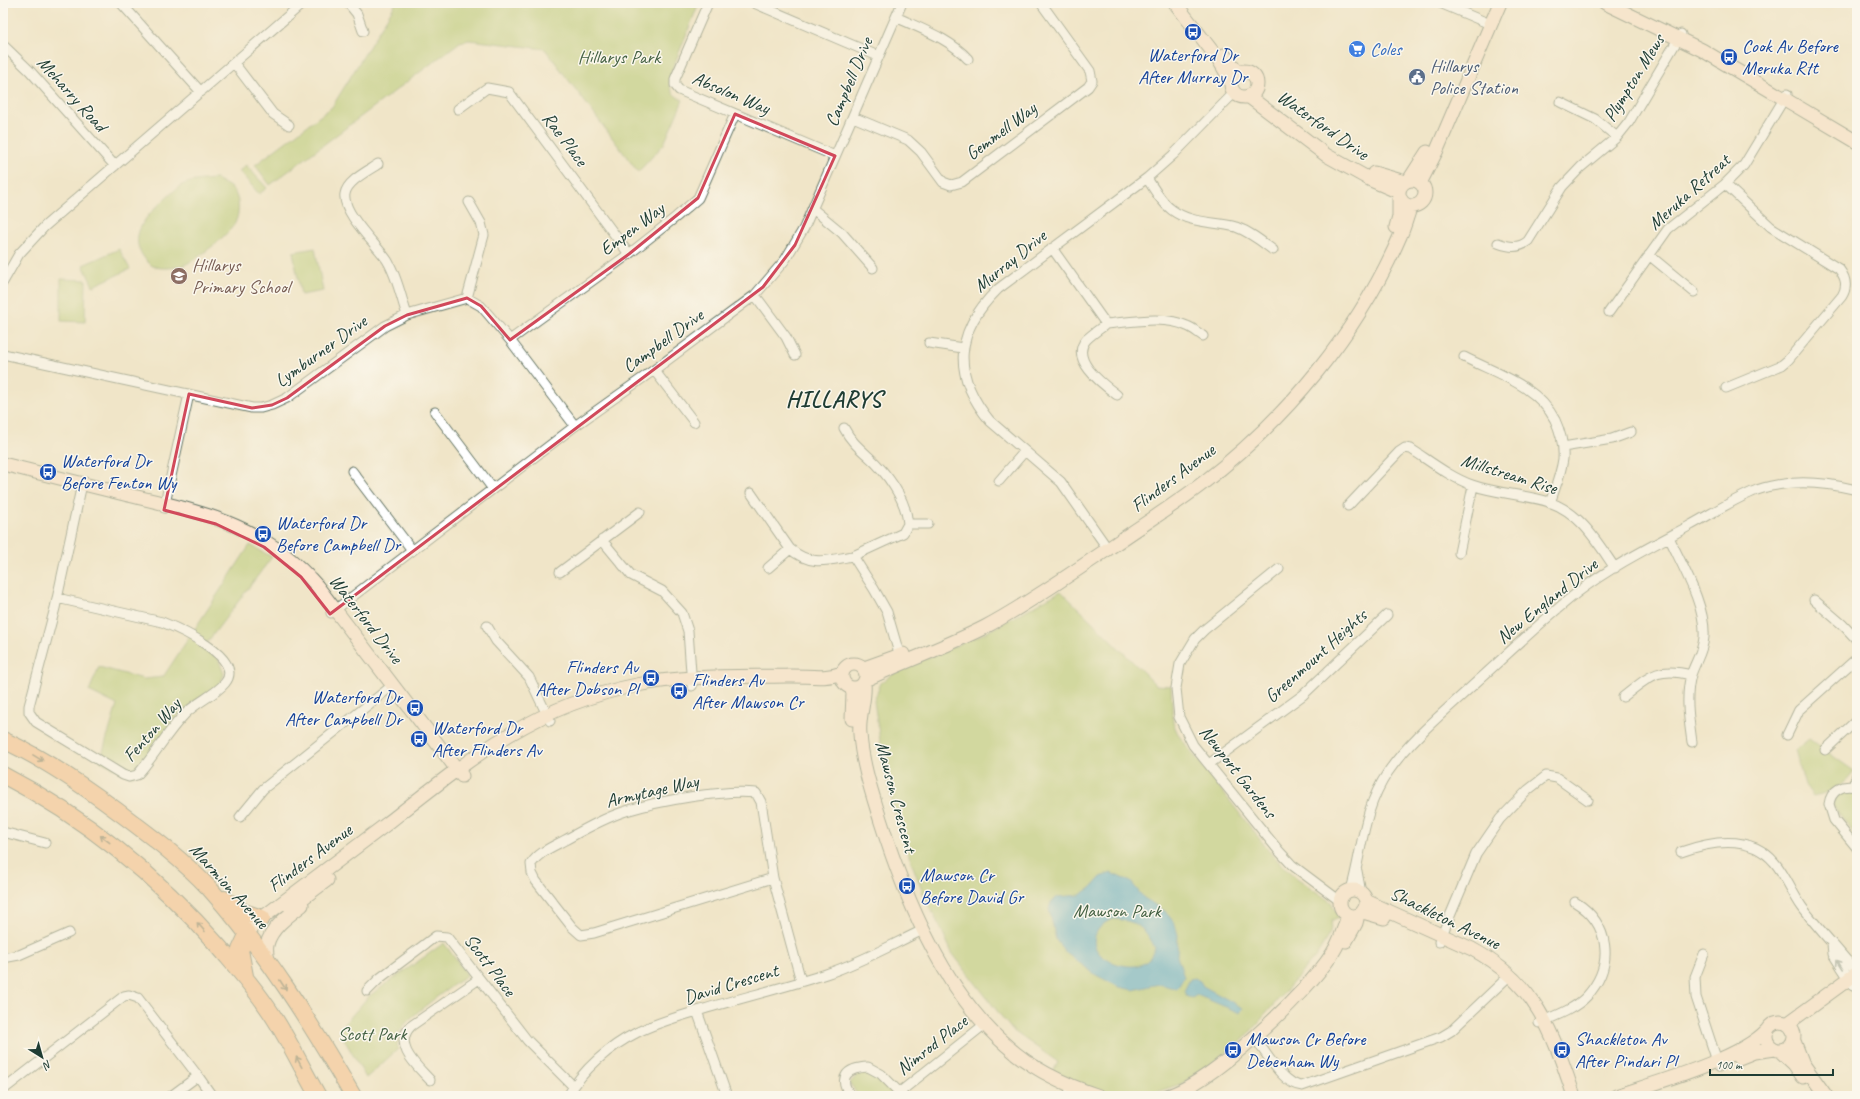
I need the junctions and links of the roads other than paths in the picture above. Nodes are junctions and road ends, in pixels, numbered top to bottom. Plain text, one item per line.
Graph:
1 (303, 3) edge
2 (348, 3) edge
3 (708, 3) edge
4 (754, 3) edge
5 (902, 3) edge
6 (1041, 3) edge
7 (1175, 3) edge
8 (1184, 3) edge
9 (1440, 3) edge
10 (1492, 3) edge
11 (1500, 3) edge
12 (1605, 3) edge
13 (1617, 3) edge
14 (123, 4) edge
15 (896, 17) junction
16 (1487, 23) junction
17 (364, 31) dead end
18 (1680, 36) junction
19 (3, 45) edge
20 (878, 56) junction
21 (968, 59) dead end
22 (234, 63) junction
23 (1235, 82) junction
24 (201, 92) junction
25 (1252, 93) junction
26 (1786, 96) junction
27 (1560, 102) dead end
28 (458, 109) dead end
29 (735, 114) junction
30 (853, 117) junction
31 (290, 125) dead end
32 (1857, 136) edge
33 (1617, 137) junction
34 (1857, 142) edge
35 (835, 156) junction
36 (378, 164) dead end
37 (115, 166) junction
38 (1147, 178) junction
39 (1725, 184) junction
40 (1406, 187) junction
41 (469, 202) dead end
42 (1411, 206) junction
43 (813, 209) junction
44 (1498, 243) dead end
45 (1052, 248) junction
46 (1273, 250) dead end
47 (629, 254) junction
48 (1649, 255) junction
49 (873, 268) dead end
50 (3, 282) edge
51 (1694, 292) dead end
52 (755, 295) junction
53 (466, 298) junction
54 (1608, 312) dead end
55 (407, 315) junction
56 (1106, 324) junction
57 (1204, 336) dead end
58 (510, 340) junction
59 (929, 343) dead end
60 (963, 348) junction
61 (3, 354) edge
62 (795, 355) dead end
63 (1464, 357) dead end
64 (654, 370) junction
65 (1726, 388) dead end
66 (188, 394) junction
67 (1117, 395) dead end
68 (435, 412) dead end
69 (694, 422) dead end
70 (575, 426) junction
71 (844, 428) dead end
72 (1631, 432) dead end
73 (1563, 447) junction
74 (1025, 451) junction
75 (3, 464) edge
76 (352, 470) dead end
77 (3, 472) edge
78 (998, 481) dead end
79 (1473, 486) junction
80 (81, 487) junction
81 (493, 489) junction
82 (1857, 490) edge
83 (751, 493) dead end
84 (1550, 503) junction
85 (165, 506) junction
86 (1348, 506) dead end
87 (640, 512) dead end
88 (908, 524) junction
89 (928, 524) dead end
90 (1669, 537) junction
91 (602, 540) junction
92 (1106, 545) junction
93 (790, 549) junction
94 (412, 550) junction
95 (1459, 553) dead end
96 (853, 556) junction
97 (768, 568) dead end
98 (1615, 568) junction
99 (1279, 569) dead end
100 (560, 572) dead end
101 (57, 598) junction
102 (1814, 600) dead end
103 (333, 612) junction
104 (1387, 615) dead end
105 (487, 626) dead end
106 (1857, 640) edge
107 (1857, 658) edge
108 (901, 659) junction
109 (1691, 675) junction
110 (864, 677) junction
111 (846, 681) junction
112 (692, 682) junction
113 (391, 688) junction
114 (1623, 697) dead end
115 (549, 717) junction
116 (1857, 721) edge
117 (1787, 735) dead end
118 (3, 740) edge
119 (1692, 742) dead end
120 (1825, 750) dead end
121 (1209, 764) junction
122 (3, 775) edge
123 (456, 775) junction
124 (1857, 775) edge
125 (1855, 787) edge
126 (1588, 800) dead end
127 (240, 817) dead end
128 (3, 832) edge
129 (45, 842) dead end
130 (1857, 848) edge
131 (1681, 852) dead end
132 (335, 874) junction
133 (773, 878) junction
134 (208, 887) junction
135 (1575, 902) dead end
136 (1354, 903) junction
137 (262, 918) junction
138 (919, 932) junction
139 (69, 933) dead end
140 (247, 935) junction
141 (1440, 939) junction
142 (214, 941) junction
143 (1704, 954) dead end
144 (3, 958) edge
145 (268, 961) junction
146 (245, 977) junction
147 (1507, 978) junction
148 (1855, 978) edge
149 (479, 979) junction
150 (801, 981) junction
151 (367, 991) dead end
152 (697, 1011) junction
153 (1542, 1022) junction
154 (982, 1027) junction
155 (1767, 1030) junction
156 (1792, 1033) junction
157 (1256, 1040) junction
158 (1777, 1050) junction
159 (1718, 1063) junction
160 (198, 1076) junction
161 (430, 1080) dead end
162 (573, 1086) junction
163 (3, 1090) edge
164 (1072, 1092) edge
165 (901, 1094) edge
166 (171, 1096) edge
167 (212, 1096) edge
168 (318, 1096) edge
169 (353, 1096) edge
170 (568, 1096) edge
171 (726, 1096) edge
172 (851, 1096) edge
173 (1099, 1096) edge
174 (1170, 1096) edge
175 (1186, 1096) edge
176 (1567, 1096) edge
177 (1574, 1096) edge
178 (1616, 1096) edge
179 (1639, 1096) edge
180 (1817, 1096) edge
181 (1826, 1096) edge

1 - 22 street
2 - 17 street
3 - 29 street, Absolon Way
4 - 20 street
5 - 15 street, Campbell Drive
6 - 30 street, Gemmell Way
7 - 23 street
8 - 23 street
9 - 16 street
10 - 16 street, Flinders Avenue
11 - 16 street, Flinders Avenue
12 - 18 street
13 - 18 street
14 - 24 street
15 - 20 street, Campbell Drive
15 - 21 street
16 - 40 street, Flinders Avenue
18 - 26 street
18 - 33 street, Plympton Mews
19 - 37 street, Meharry Road
20 - 30 street, Campbell Drive
22 - 24 street
22 - 31 street
23 - 25 street
23 - 25 street
23 - 38 street, Murray Drive
24 - 37 street
25 - 40 street, Waterford Drive
26 - 32 street
26 - 34 street
26 - 39 street, Meruka Retreat
27 - 33 street
28 - 47 street, Rae Place
29 - 35 street, Absolon Way
29 - 47 street, Empen Way
30 - 35 street, Campbell Drive
33 - 44 street, Plympton Mews
35 - 43 street, Campbell Drive
36 - 55 street
37 - 50 street
38 - 45 street, Murray Drive
38 - 46 street
39 - 48 street, Meruka Retreat
39 - 65 street
40 - 42 street
40 - 42 street
40 - 92 street, Flinders Avenue
41 - 53 street
42 - 92 street, Flinders Avenue
43 - 49 street
43 - 52 street, Campbell Drive
45 - 56 street
45 - 60 street, Murray Drive
47 - 58 street, Empen Way
48 - 51 street
48 - 54 street, Meruka Retreat
52 - 62 street
52 - 64 street, Campbell Drive
53 - 55 street, Lymburner Drive
53 - 58 street
55 - 66 street, Lymburner Drive
56 - 57 street
56 - 67 street
58 - 70 street
59 - 60 street
60 - 74 street, Murray Drive
61 - 66 street, Lymburner Drive
63 - 73 street
64 - 69 street
64 - 70 street, Campbell Drive
66 - 85 street
68 - 81 street
70 - 81 street, Campbell Drive
71 - 88 street
72 - 73 street
73 - 84 street
74 - 78 street
74 - 92 street, Murray Drive
75 - 80 street, Waterford Drive
76 - 94 street
77 - 80 street, Waterford Drive
79 - 84 street, Millstream Rise
79 - 86 street, Millstream Rise
79 - 95 street
80 - 85 street, Waterford Drive
80 - 101 street, Fenton Way
81 - 94 street, Campbell Drive
82 - 90 street, New England Drive
83 - 93 street
84 - 98 street, Millstream Rise
85 - 103 street, Waterford Drive
87 - 91 street
88 - 89 street
88 - 96 street
90 - 98 street, New England Drive
90 - 109 street
91 - 100 street
91 - 112 street
92 - 108 street, Flinders Avenue
93 - 96 street
93 - 97 street
94 - 103 street, Campbell Drive
96 - 108 street
98 - 136 street, New England Drive
99 - 121 street, Newport Gardens
101 - 101 street, Fenton Way
102 - 106 street
103 - 113 street, Waterford Drive
104 - 121 street, Greenmount Heights
105 - 115 street
107 - 117 street
108 - 110 street, Flinders Avenue
109 - 114 street
109 - 119 street
110 - 111 street, Flinders Avenue
110 - 111 street
110 - 138 street, Mawson Crescent
111 - 112 street, Flinders Avenue
111 - 138 street, Mawson Crescent
112 - 115 street, Flinders Avenue
113 - 123 street, Waterford Drive
113 - 127 street
115 - 123 street, Flinders Avenue
116 - 120 street
118 -> 134 highway, Marmion Avenue
121 - 136 street, Newport Gardens
142 -> 122 highway
123 - 132 street, Flinders Avenue
123 - 137 street, Flinders Avenue
124 - 125 street
125 - 130 street
126 - 141 street
128 - 129 street
131 - 148 street
132 - 140 street, Flinders Avenue
132 - 145 street
133 - 133 street, Armytage Way
133 - 150 street, Armytage Way
134 - 137 highway
134 - 140 highway, Marmion Avenue
135 - 153 street
136 - 141 street, Shackleton Avenue
136 - 157 street
137 - 140 street, Flinders Avenue
138 - 150 street, David Crescent
138 - 154 street, Mawson Crescent
139 - 144 street
140 - 142 highway
140 - 145 highway, Marmion Avenue
140 - 146 highway
141 - 147 street, Shackleton Avenue
142 - 146 highway
143 - 159 street
145 -> 169 highway, Marmion Avenue
168 -> 146 highway
147 - 153 street, Shackleton Avenue
147 - 157 street
148 - 156 street
149 - 151 street, Scott Place
149 - 161 street
149 - 162 street, Scott Place
150 - 152 street, David Crescent
152 - 162 street, David Crescent
152 - 171 street
153 - 176 street, Shackleton Avenue
153 - 177 street, Shackleton Avenue
154 - 164 street, Mawson Crescent
154 - 165 street, Nimrod Place
155 - 156 street
155 - 158 street
155 - 159 street
156 - 158 street
156 - 181 street
157 - 174 street
157 - 175 street
158 - 159 street
158 - 180 street
159 - 178 street
159 - 179 street
160 - 163 street
160 - 166 street
160 - 167 street
162 - 170 street, David Crescent
164 - 173 street, Mawson Crescent
165 - 172 street, Nimrod Place

